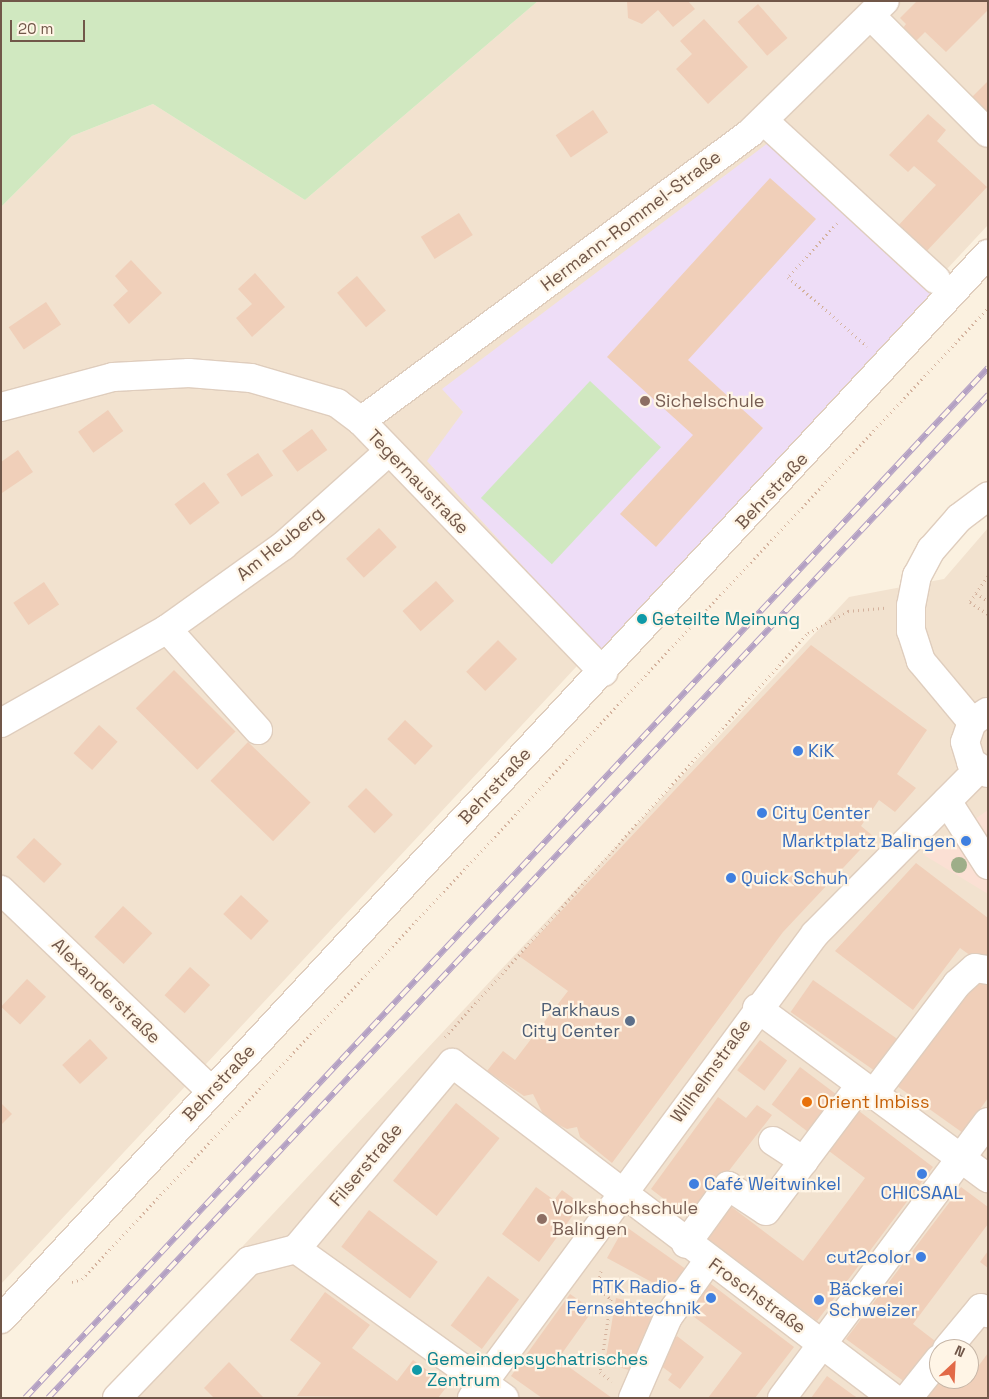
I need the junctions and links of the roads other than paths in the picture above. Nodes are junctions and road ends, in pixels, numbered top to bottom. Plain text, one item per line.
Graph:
1 (878, 9) edge
2 (764, 121) junction
3 (988, 133) edge
4 (988, 254) edge
5 (936, 279) dead end
6 (1, 407) edge
7 (361, 422) junction
8 (388, 452) junction
9 (988, 496) edge
10 (167, 629) junction
11 (603, 672) junction
12 (980, 717) edge
13 (1, 723) edge
14 (258, 730) dead end
15 (983, 771) edge
16 (947, 800) junction
17 (988, 865) edge
18 (1, 890) edge
19 (988, 970) edge
20 (758, 1008) junction
21 (211, 1091) junction
22 (866, 1091) junction
23 (988, 1122) edge
24 (773, 1140) dead end
25 (961, 1160) junction
26 (804, 1161) junction
27 (988, 1178) edge
28 (621, 1194) junction
29 (686, 1244) junction
30 (296, 1249) junction
31 (709, 1260) junction
32 (988, 1313) edge
33 (1, 1319) edge
34 (955, 1339) edge
35 (822, 1343) junction
36 (929, 1372) edge
37 (486, 1393) edge
38 (117, 1398) edge
39 (633, 1398) edge
40 (782, 1398) edge
41 (893, 1398) edge
42 (908, 1398) edge

1 - 2 street, Hermann-Rommel-Straße
1 - 3 street
2 - 5 street
2 - 7 street, Hermann-Rommel-Straße
4 - 11 street, Behrstraße
6 - 7 street, Tegernaustraße
7 - 8 street, Tegernaustraße
8 - 10 street, Am Heuberg
8 - 11 street, Tegernaustraße
9 - 12 street
10 - 13 street, Am Heuberg
10 - 14 street
11 - 21 street, Behrstraße
12 - 15 street, Wilhelmstraße
15 - 16 street, Wilhelmstraße
16 - 17 street
16 - 20 street, Wilhelmstraße
18 - 21 street, Alexanderstraße
19 - 22 street
20 - 22 street
20 - 28 street, Wilhelmstraße
21 - 33 street, Behrstraße
22 - 25 street
22 - 26 street
23 - 25 street
24 - 26 street
25 - 27 street
25 - 35 street
26 - 29 street
28 - 29 street, Froschstraße
28 - 30 street, Filserstraße
28 - 37 street, Wilhelmstraße
29 - 31 street, Froschstraße
30 - 37 street
30 - 38 street
31 - 35 street, Froschstraße
31 - 39 street
32 - 34 street
35 - 40 street
35 - 41 street, Froschstraße
36 - 42 street

